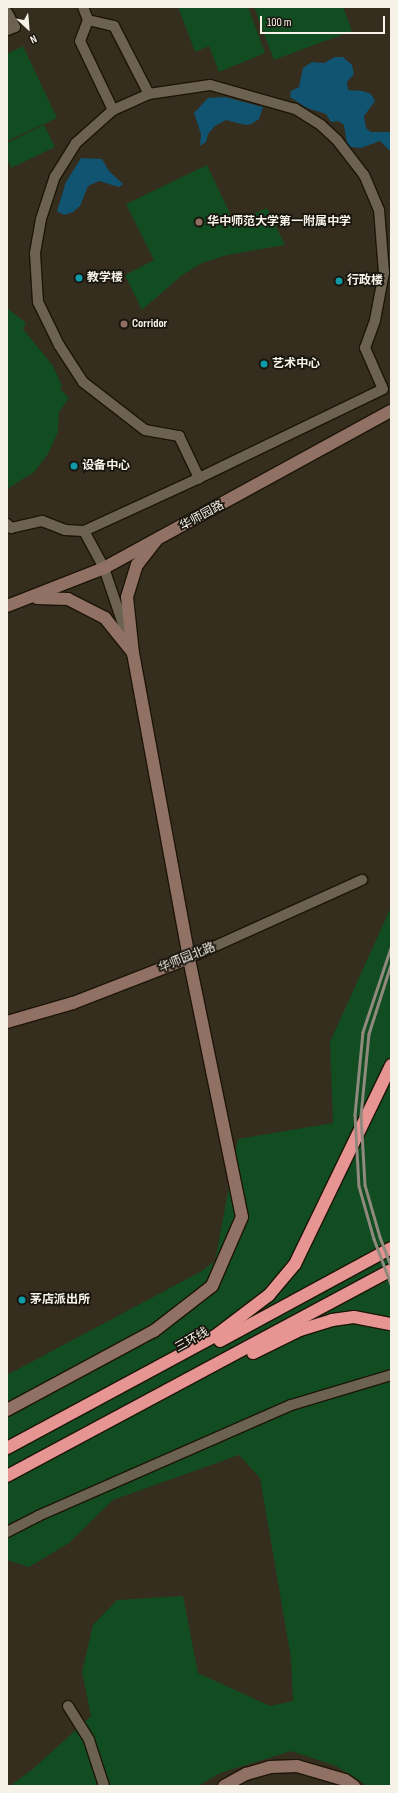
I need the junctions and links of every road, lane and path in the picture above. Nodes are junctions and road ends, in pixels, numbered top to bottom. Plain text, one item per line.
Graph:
1 (83, 7) edge
2 (7, 12) edge
3 (88, 20) junction
4 (7, 30) edge
5 (149, 94) junction
6 (113, 110) junction
7 (391, 411) edge
8 (198, 478) junction
9 (7, 524) edge
10 (84, 531) junction
11 (156, 541) junction
12 (104, 568) junction
13 (32, 598) junction
14 (7, 606) edge
15 (133, 654) junction
16 (362, 880) dead end
17 (189, 958) junction
18 (7, 1022) edge
19 (391, 1065) edge
20 (391, 1241) edge
21 (391, 1248) edge
22 (391, 1270) edge
23 (391, 1324) edge
24 (214, 1336) junction
25 (391, 1375) edge
26 (7, 1410) edge
27 (100, 1427) junction
28 (7, 1448) edge
29 (7, 1456) edge
30 (7, 1476) edge
31 (7, 1532) edge
32 (68, 1706) dead end
33 (104, 1786) edge
34 (224, 1786) edge
35 (237, 1786) edge
36 (343, 1786) edge
37 (354, 1786) edge

1 - 3 street
2 - 4 street
3 - 5 street
3 - 6 street
5 - 6 street
5 - 8 street
6 - 8 street
7 - 11 main road, 华师园路
8 - 10 street
9 - 10 street
10 - 12 street
11 - 12 main road, 华师园路
11 - 15 main road
12 - 13 main road, 华师园路
12 - 15 street
13 - 14 main road, 华师园路
13 - 15 main road
15 - 17 main road
16 - 17 street, 华师园北路
17 - 18 main road, 华师园北路
17 - 26 main road
19 - 24 highway
20 - 24 highway
21 - 29 highway, 三环线
22 - 27 highway
23 - 27 highway
24 - 28 highway
25 - 31 street
27 - 30 highway
32 - 33 street
34 - 37 main road
35 - 36 main road

